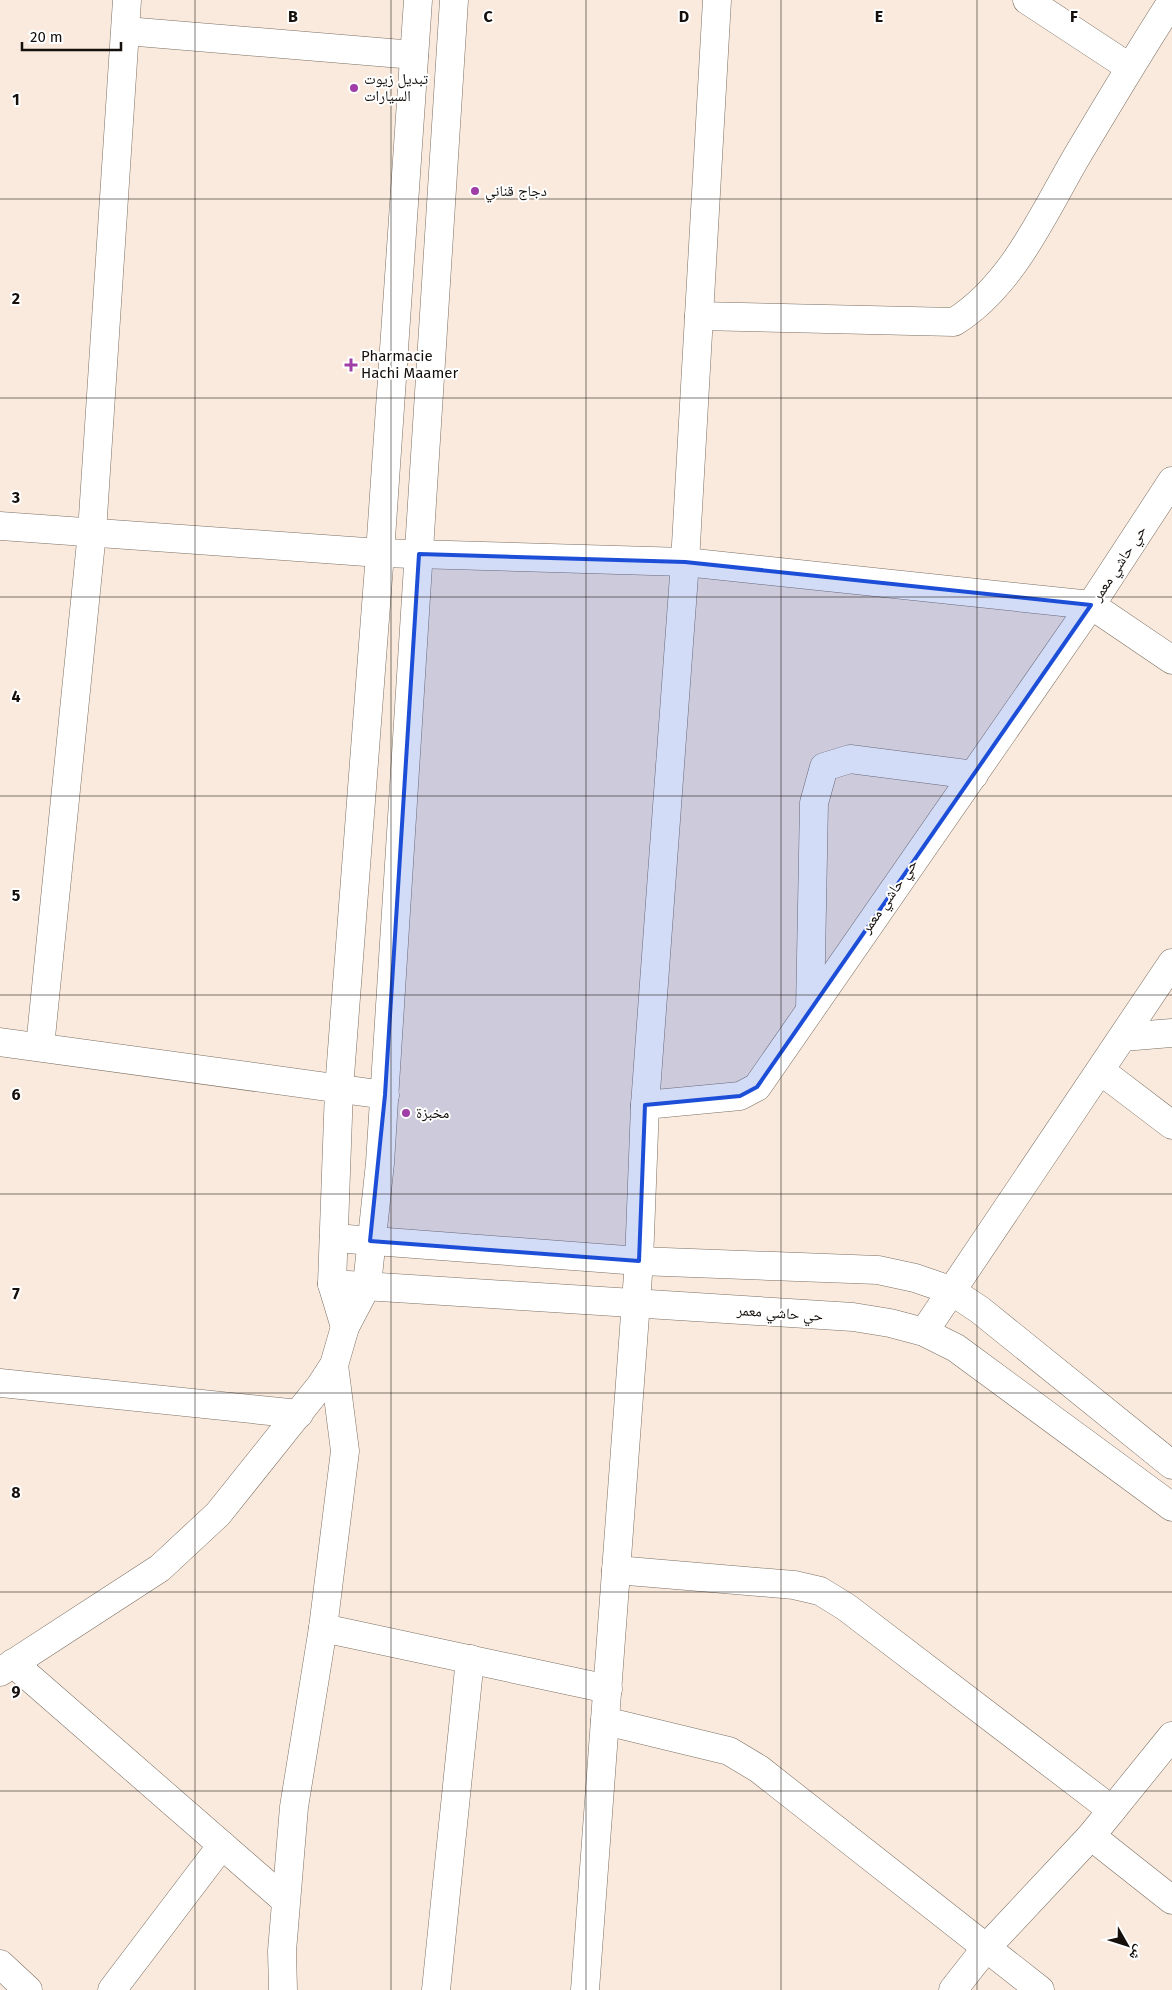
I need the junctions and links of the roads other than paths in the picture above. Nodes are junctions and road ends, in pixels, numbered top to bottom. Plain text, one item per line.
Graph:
1 (127, 0) edge
2 (418, 0) edge
3 (454, 0) edge
4 (718, 0) edge
5 (1026, 0) edge
6 (1172, 0) edge
7 (126, 31) junction
8 (414, 55) junction
9 (1129, 67) junction
10 (699, 316) junction
11 (1172, 481) edge
12 (0, 526) edge
13 (92, 532) junction
14 (380, 553) junction
15 (419, 554) junction
16 (685, 562) junction
17 (1091, 605) junction
18 (1172, 660) edge
19 (974, 775) junction
20 (1172, 963) edge
21 (810, 1010) junction
22 (1172, 1033) edge
23 (1123, 1037) junction
24 (0, 1042) edge
25 (40, 1047) junction
26 (1101, 1071) junction
27 (339, 1089) junction
28 (385, 1095) junction
29 (645, 1106) junction
30 (1172, 1125) edge
31 (334, 1238) junction
32 (370, 1241) junction
33 (639, 1261) junction
34 (332, 1284) junction
35 (367, 1285) junction
36 (950, 1290) junction
37 (636, 1304) junction
38 (345, 1327) junction
39 (924, 1332) junction
40 (334, 1365) junction
41 (0, 1383) edge
42 (299, 1414) junction
43 (1172, 1465) edge
44 (1172, 1507) edge
45 (616, 1570) junction
46 (323, 1628) junction
47 (470, 1659) junction
48 (7, 1667) edge
49 (608, 1689) junction
50 (605, 1721) junction
51 (1172, 1736) edge
52 (1112, 1810) junction
53 (1091, 1836) junction
54 (222, 1845) junction
55 (285, 1900) junction
56 (1172, 1900) edge
57 (986, 1948) junction
58 (0, 1964) edge
59 (28, 1990) edge
60 (112, 1990) edge
61 (283, 1990) edge
62 (436, 1990) edge
63 (585, 1990) edge
64 (953, 1990) edge
65 (1040, 1990) edge

1 - 7 street
2 - 8 street
3 - 15 street
4 - 10 street
5 - 9 street
6 - 9 street
7 - 8 street
7 - 13 street
8 - 14 street
9 - 10 street
10 - 16 street
11 - 17 street, حي حاشي معمر
12 - 13 street
13 - 14 street
13 - 25 street
14 - 15 street
14 - 27 street
15 - 16 street
15 - 28 street
16 - 17 street
16 - 29 street
17 - 18 street
17 - 19 street, حي حاشي معمر
19 - 21 street, حي حاشي معمر
19 - 21 street
20 - 23 street
21 - 29 street, حي حاشي معمر
22 - 23 street
23 - 26 street
24 - 25 street
25 - 27 street
26 - 30 street
26 - 36 street
27 - 28 street
27 - 31 street
28 - 32 street
29 - 33 street
31 - 32 street
31 - 34 street
32 - 33 street
32 - 35 street
33 - 36 street
33 - 37 street
34 - 35 street, حي حاشي معمر
34 - 38 street
35 - 37 street, حي حاشي معمر
35 - 38 street
36 - 39 street
36 - 43 street
37 - 39 street, حي حاشي معمر
37 - 45 street
38 - 40 street
39 - 44 street, حي حاشي معمر
40 - 42 street
40 - 46 street
41 - 42 street
42 - 48 street
45 - 49 street
45 - 52 street
46 - 47 street
46 - 55 street
47 - 49 street
47 - 62 street
48 - 54 street
49 - 50 street
50 - 57 street
50 - 63 street
51 - 52 street
52 - 53 street
53 - 56 street
53 - 57 street
54 - 55 street
54 - 60 street
55 - 61 street
57 - 64 street
57 - 65 street
58 - 59 street

